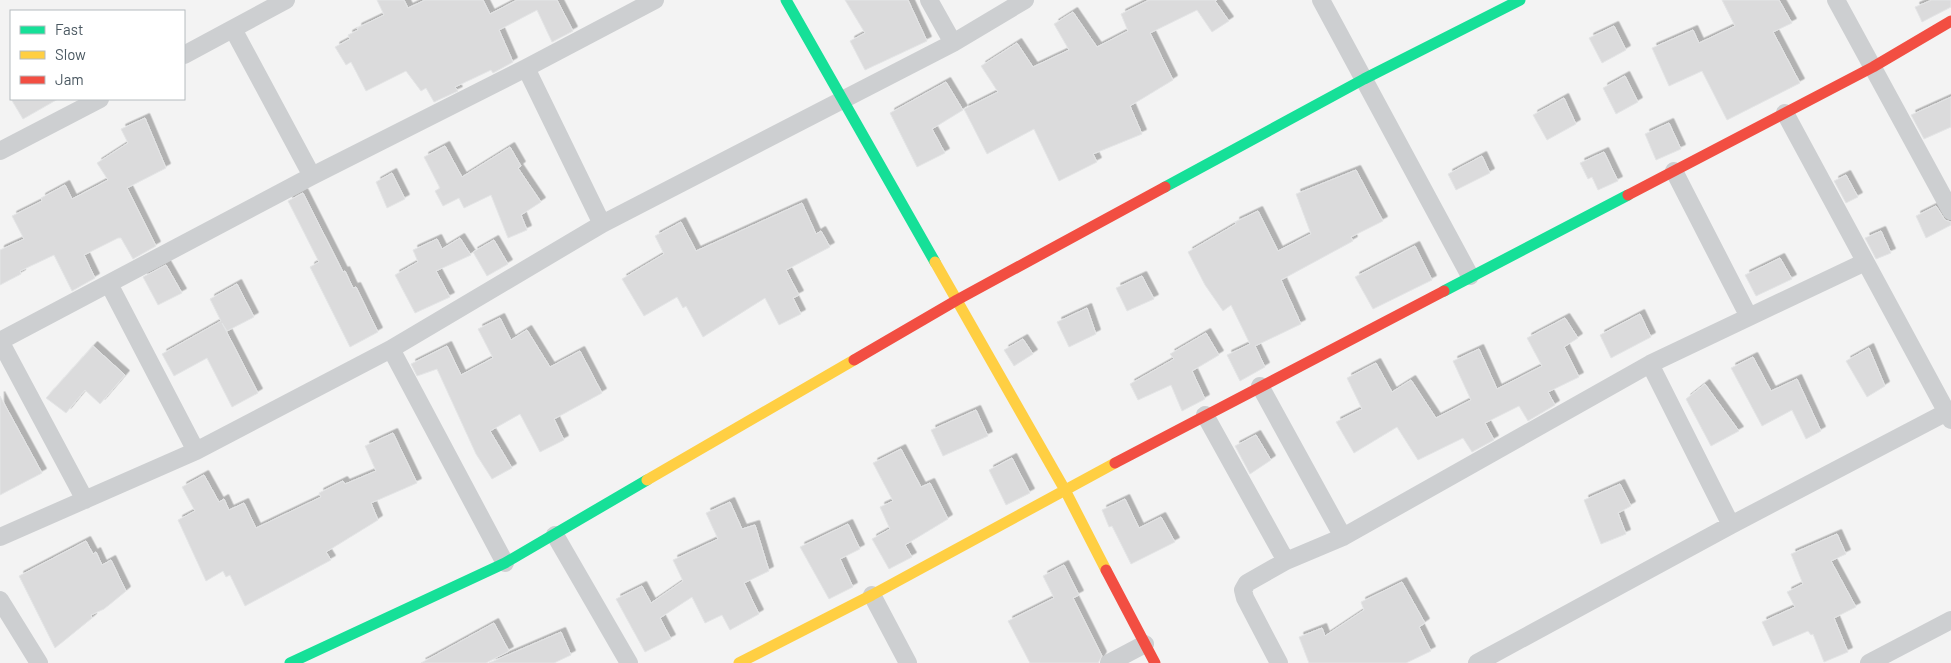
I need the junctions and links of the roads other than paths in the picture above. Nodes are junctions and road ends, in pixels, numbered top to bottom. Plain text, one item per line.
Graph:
1 (286, 0) edge
2 (655, 0) edge
3 (786, 0) edge
4 (929, 0) edge
5 (1025, 0) edge
6 (1321, 0) edge
7 (1520, 0) edge
8 (1836, 0) edge
9 (1951, 21) edge
10 (233, 29) junction
11 (953, 43) junction
12 (185, 54) edge
13 (1873, 67) junction
14 (526, 68) junction
15 (1364, 79) junction
16 (98, 100) edge
17 (842, 100) junction
18 (1785, 113) junction
19 (0, 151) edge
20 (1674, 171) junction
21 (312, 176) junction
22 (1951, 211) edge
23 (602, 224) junction
24 (1865, 262) junction
25 (1470, 276) junction
26 (109, 284) junction
27 (957, 300) junction
28 (1749, 317) junction
29 (0, 341) edge
30 (391, 349) junction
31 (1650, 364) junction
32 (1260, 386) junction
33 (1204, 415) junction
34 (1949, 416) edge
35 (196, 451) junction
36 (1065, 490) junction
37 (85, 500) junction
38 (1731, 525) junction
39 (554, 535) junction
40 (0, 537) edge
41 (1343, 537) junction
42 (1286, 561) junction
43 (505, 563) junction
44 (872, 595) junction
45 (0, 600) edge
46 (1951, 620) edge
47 (1145, 644) junction
48 (40, 663) edge
49 (290, 663) edge
50 (629, 663) edge
51 (739, 663) edge
52 (908, 663) edge
53 (1109, 663) edge
54 (1155, 663) edge
55 (1279, 663) edge
56 (1477, 663) edge
57 (1868, 663) edge

1 - 10 street
2 - 14 street
3 - 17 street
4 - 11 street
5 - 11 street
6 - 15 street
7 - 15 street
8 - 13 street
9 - 13 street
10 - 12 street
10 - 21 street
11 - 17 street
13 - 18 street
13 - 22 street
14 - 21 street
14 - 23 street
15 - 25 street
15 - 27 street
16 - 19 street
17 - 23 street
17 - 27 street
18 - 20 street
18 - 24 street
20 - 25 street
20 - 28 street
21 - 26 street
23 - 30 street
24 - 28 street
24 - 34 street
25 - 32 street
26 - 29 street
26 - 35 street
27 - 36 street
27 - 39 street
28 - 31 street
29 - 37 street
30 - 35 street
30 - 43 street
31 - 38 street
31 - 41 street
32 - 33 street
32 - 41 street
33 - 36 street
33 - 42 street
34 - 38 street
35 - 37 street
36 - 44 street
36 - 47 street
37 - 40 street
38 - 56 street
39 - 43 street
39 - 50 street
41 - 42 street
42 - 55 street
43 - 49 street
44 - 51 street
44 - 52 street
45 - 48 street
46 - 57 street
47 - 53 street
47 - 54 street

